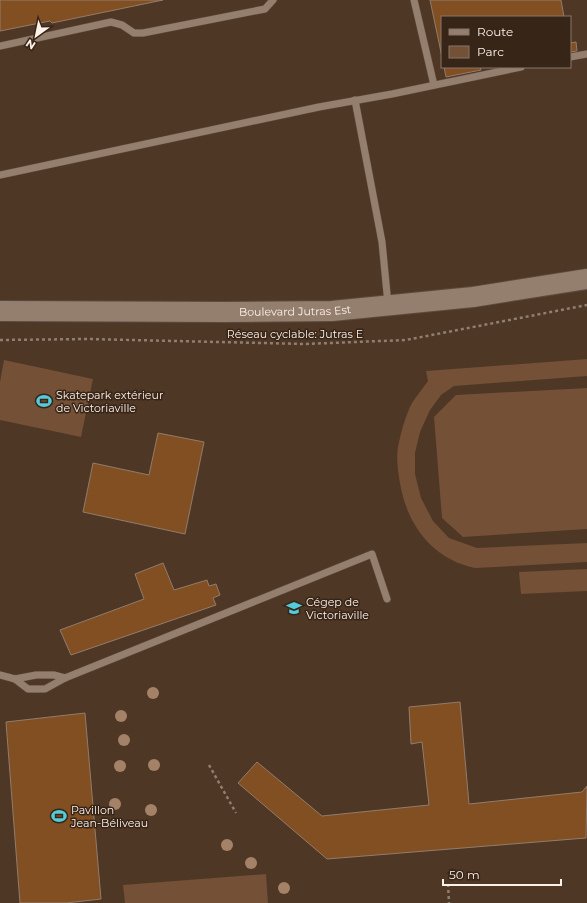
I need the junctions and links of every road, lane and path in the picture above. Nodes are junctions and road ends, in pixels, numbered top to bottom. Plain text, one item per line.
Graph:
1 (273, 0) edge
2 (414, 0) edge
3 (0, 46) edge
4 (587, 54) edge
5 (571, 57) edge
6 (516, 68) edge
7 (434, 85) junction
8 (355, 100) junction
9 (0, 176) edge
10 (587, 279) edge
11 (587, 305) edge
12 (388, 306) junction
13 (0, 311) edge
14 (0, 340) edge
15 (387, 600) dead end
16 (0, 675) edge
17 (65, 678) junction
18 (15, 679) junction
19 (209, 765) dead end
20 (236, 813) dead end
21 (448, 884) dead end
22 (449, 903) edge

1 - 3 lane
2 - 7 lane
4 - 5 lane
6 - 7 lane
7 - 8 lane
8 - 9 lane
8 - 12 lane
10 - 12 main road, Boulevard Jutras Est
11 - 14 path, Réseau cyclable: Jutras E
12 - 13 main road, Boulevard Jutras Est
15 - 17 lane
16 - 18 lane
17 - 18 lane
17 - 18 lane
19 - 20 path
21 - 22 path

